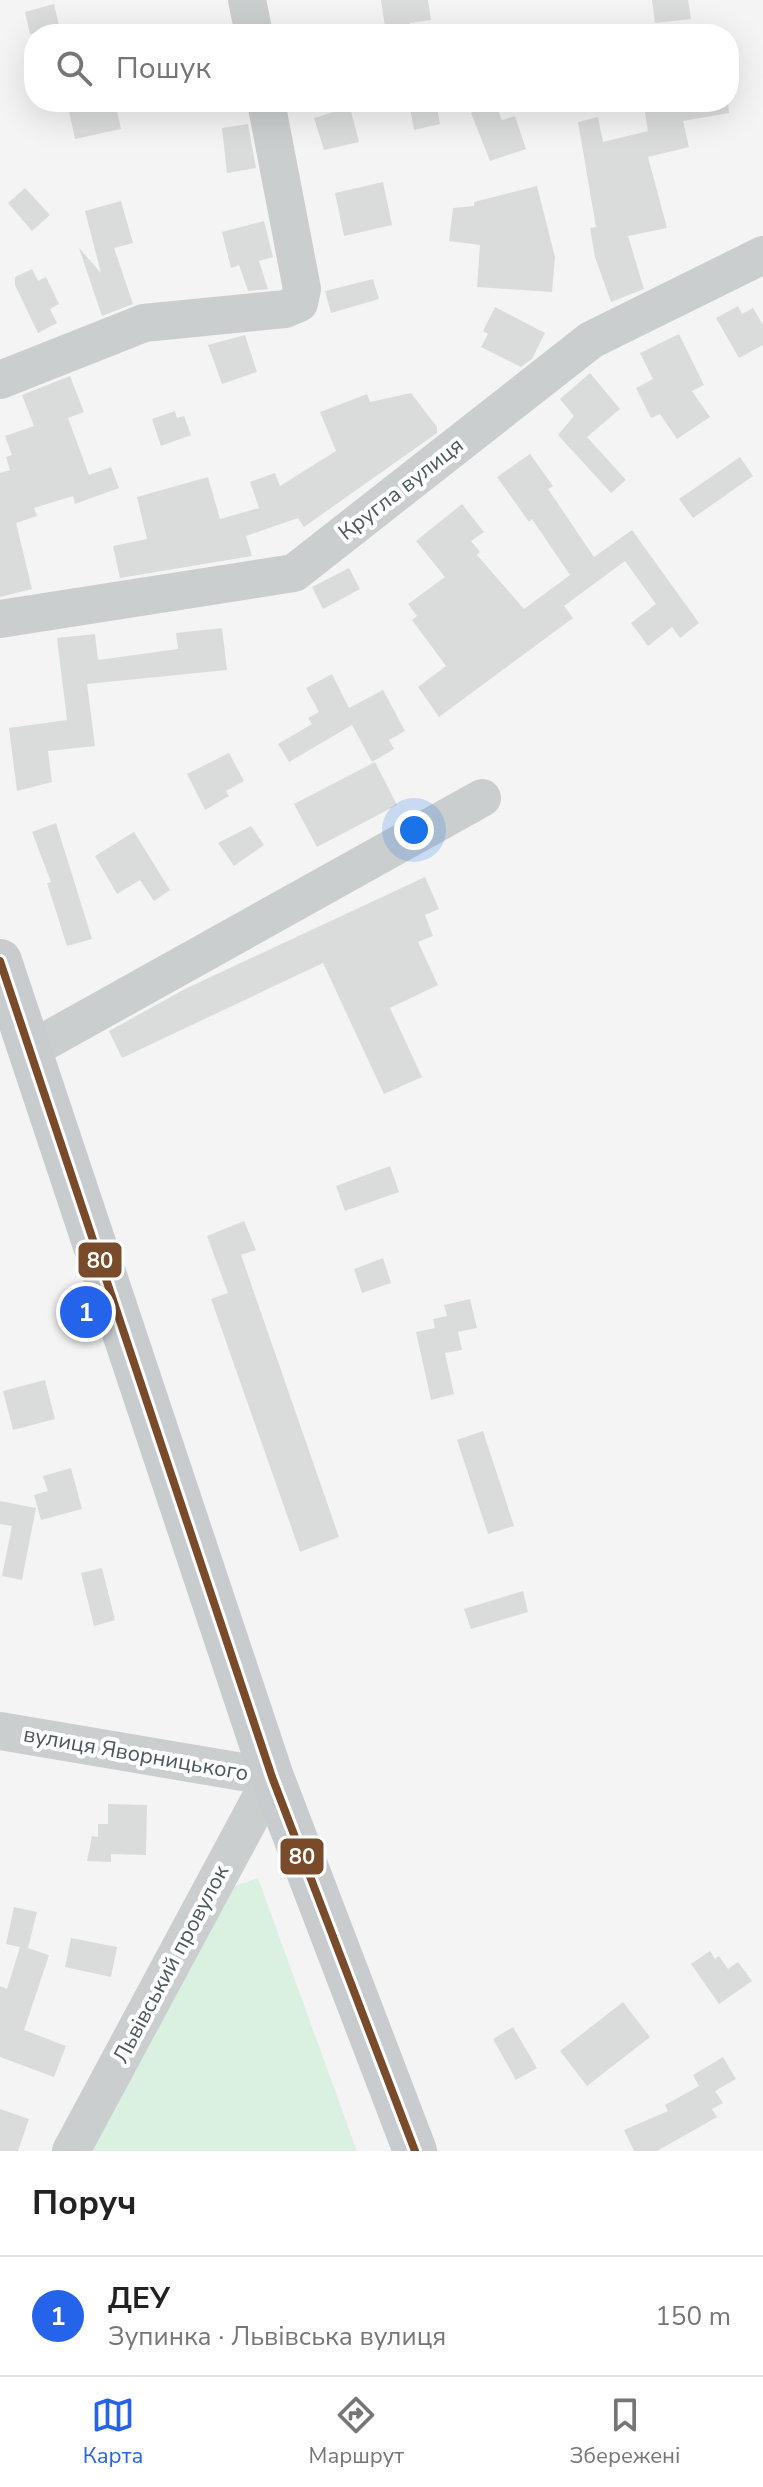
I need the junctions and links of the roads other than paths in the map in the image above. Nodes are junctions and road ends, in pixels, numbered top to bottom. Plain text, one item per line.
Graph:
1 (247, 0) edge
2 (252, 24) edge
3 (268, 112) edge
4 (763, 255) edge
5 (0, 380) edge
6 (0, 619) edge
7 (482, 798) dead end
8 (0, 961) edge
9 (30, 1050) junction
10 (0, 1731) edge
11 (272, 1777) junction
12 (71, 2151) edge
13 (415, 2151) edge

1 - 2 street
3 - 5 street
4 - 6 street, Кругла вулиця
7 - 9 street
8 - 9 main road
9 - 11 main road
10 - 11 street, вулиця Яворницького
11 - 12 street, Львівський провулок
11 - 13 main road

